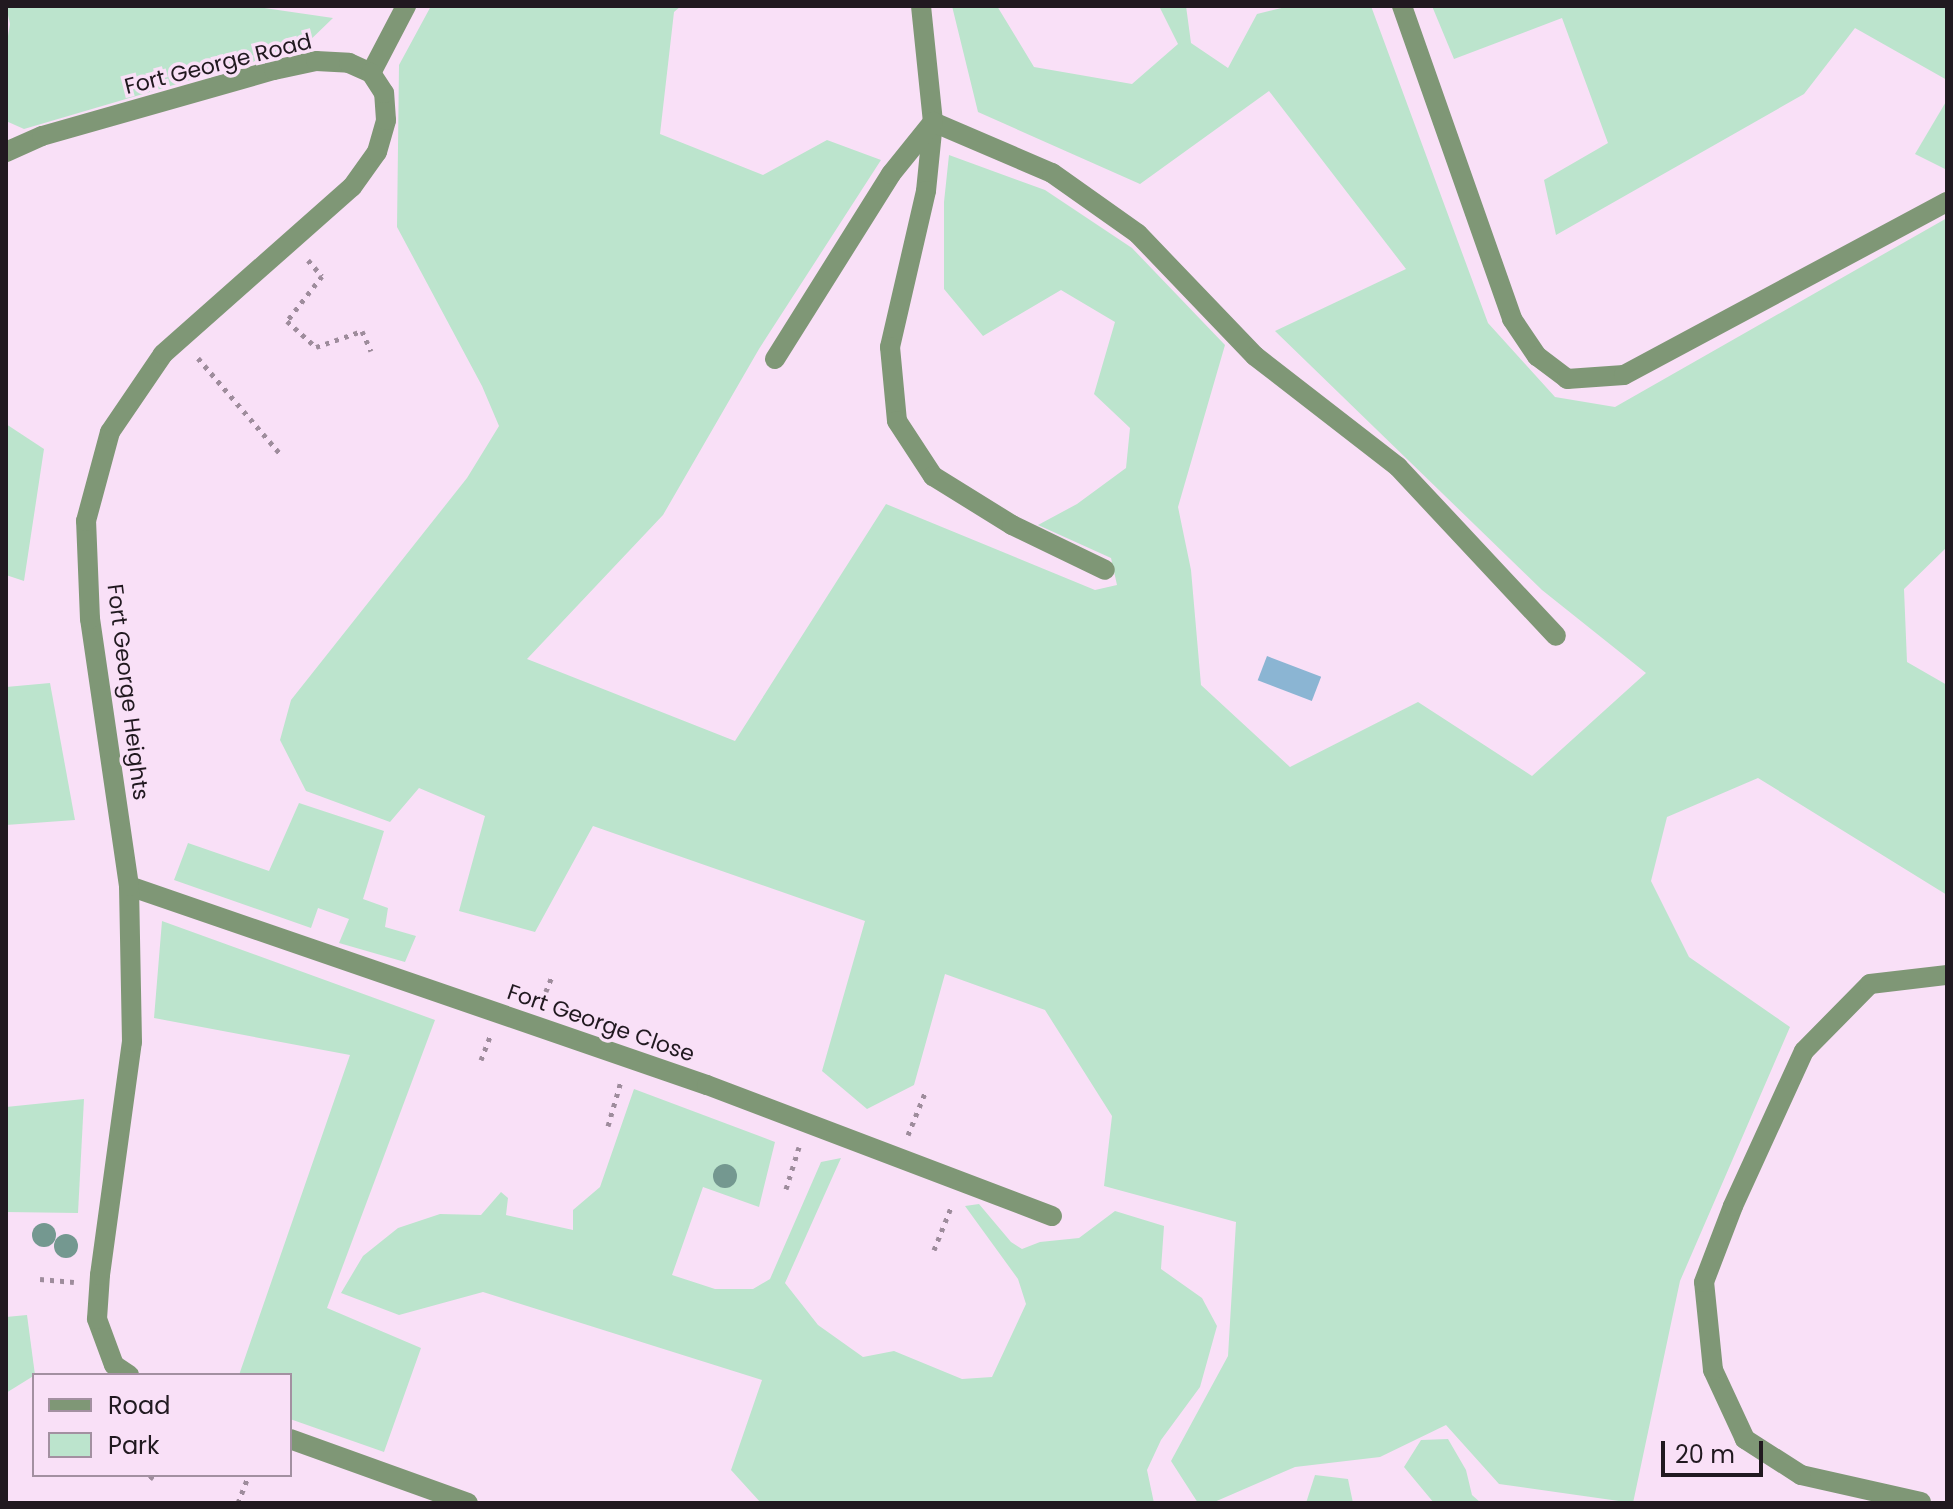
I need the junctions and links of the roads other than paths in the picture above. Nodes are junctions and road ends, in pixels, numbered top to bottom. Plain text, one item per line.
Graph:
1 (406, 6) edge
2 (921, 6) edge
3 (1402, 6) edge
4 (371, 73) junction
5 (933, 122) junction
6 (6, 152) edge
7 (1946, 202) edge
8 (775, 359) dead end
9 (1105, 570) dead end
10 (1556, 636) dead end
11 (129, 886) junction
12 (1947, 975) edge
13 (1052, 1216) dead end
14 (126, 1373) edge
15 (292, 1440) edge
16 (1921, 1502) edge
17 (468, 1503) edge

1 - 4 street
2 - 5 street
3 - 7 street
4 - 6 street, Fort George Road
4 - 11 street, Fort George Heights
5 - 8 street
5 - 9 street
5 - 10 street
11 - 13 street, Fort George Close
11 - 14 street, Fort George Heights
12 - 16 street
15 - 17 street

